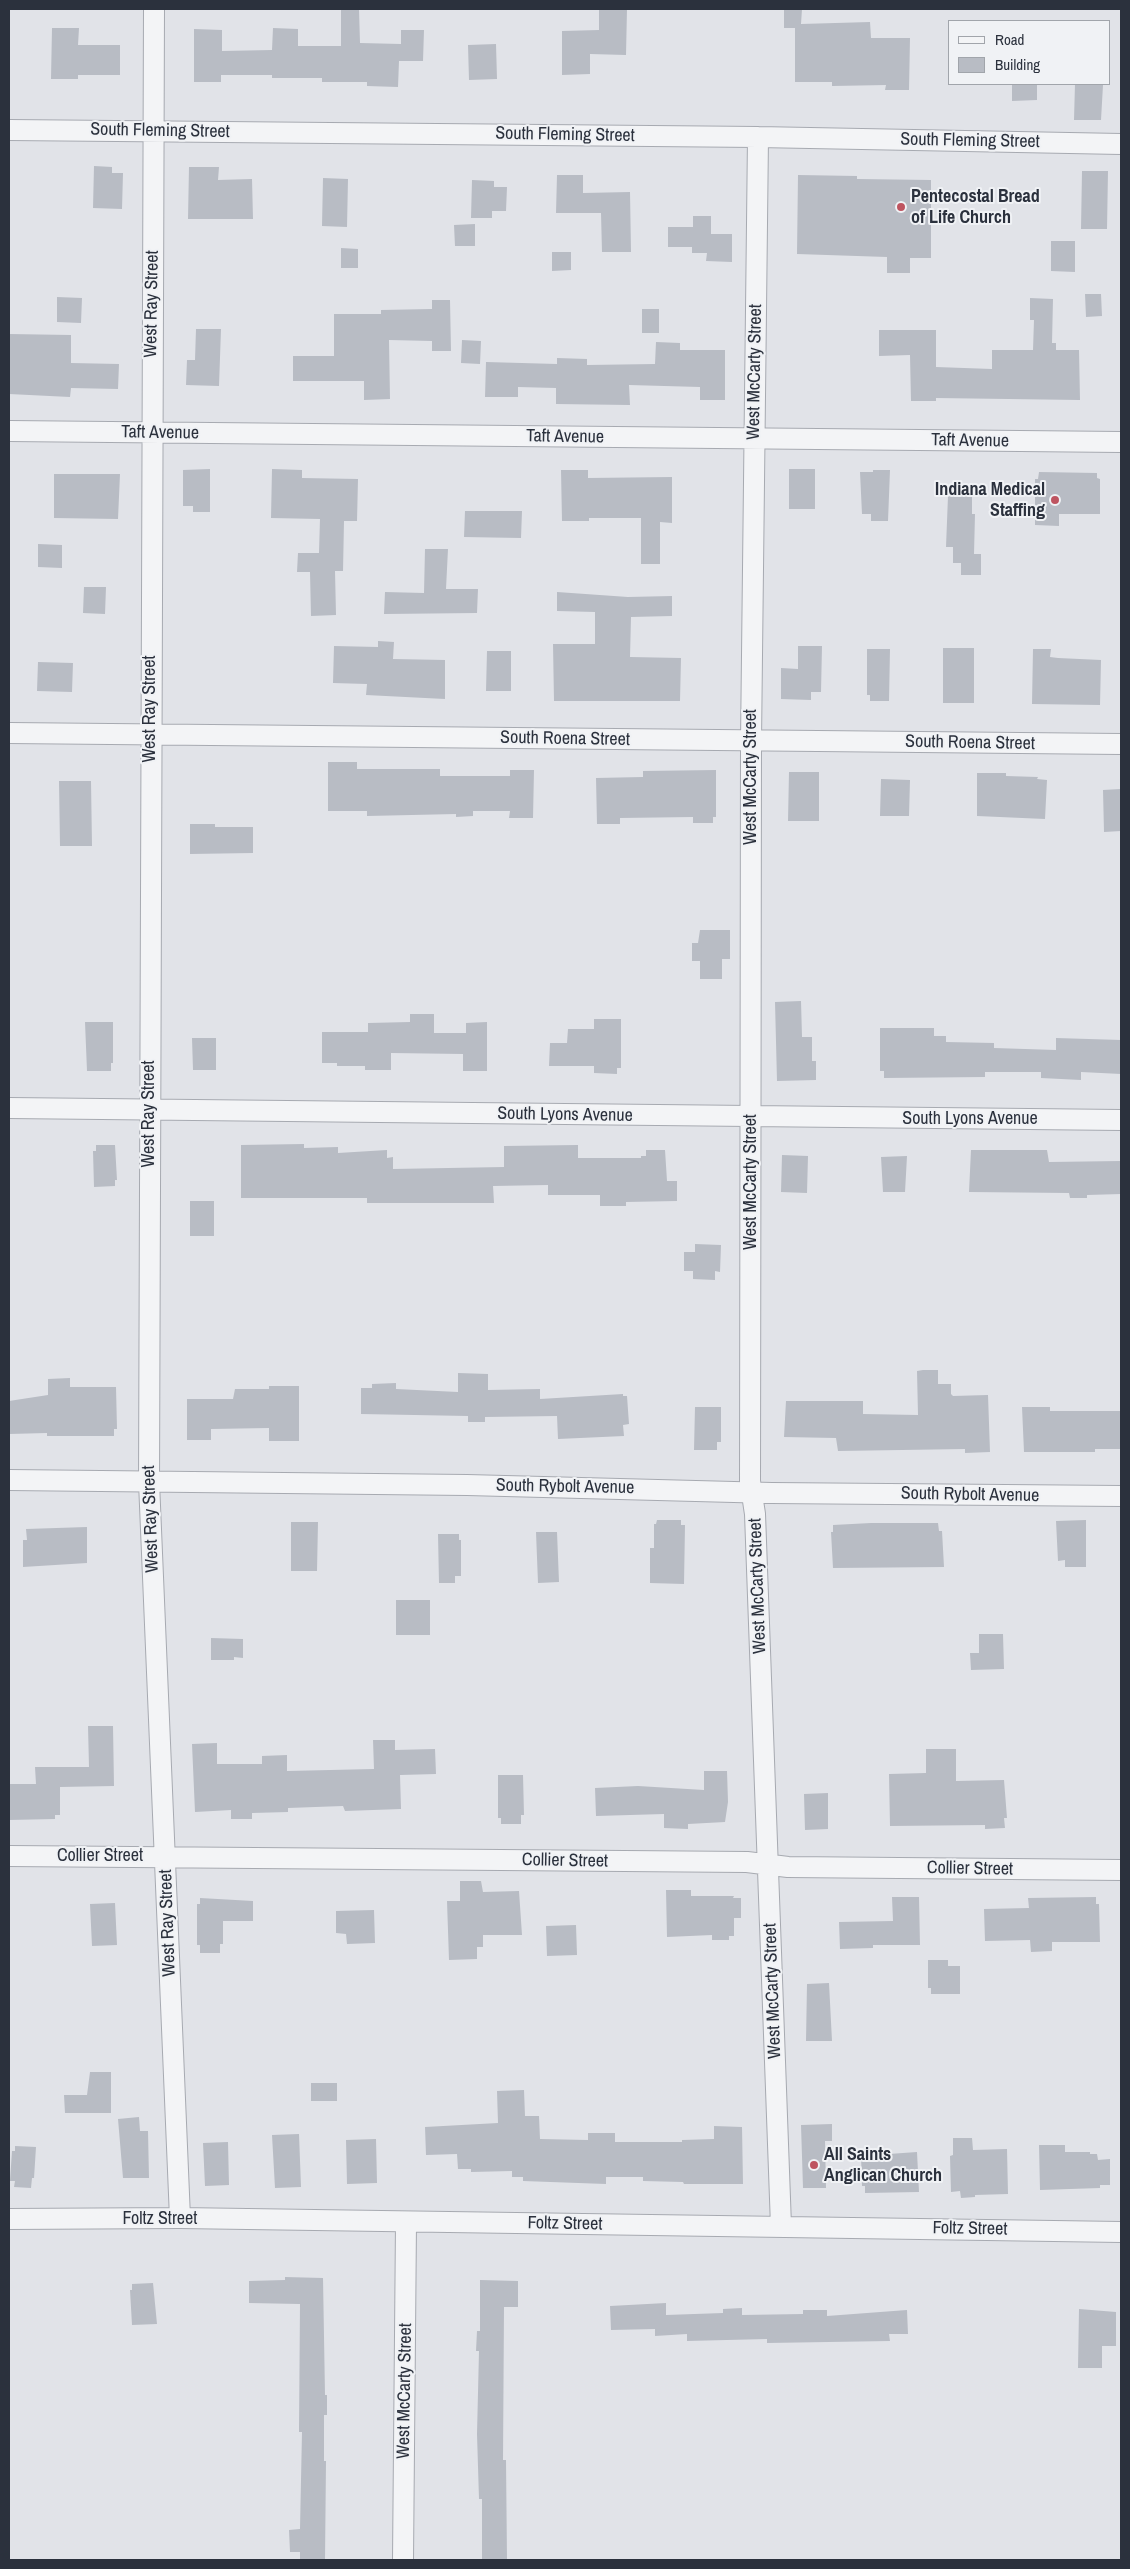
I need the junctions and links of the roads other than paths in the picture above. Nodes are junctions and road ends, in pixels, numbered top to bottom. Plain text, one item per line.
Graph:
1 (154, 9) edge
2 (9, 130) edge
3 (154, 131) junction
4 (758, 137) junction
5 (1121, 144) edge
6 (9, 432) edge
7 (151, 433) junction
8 (755, 439) junction
9 (1121, 442) edge
10 (9, 733) edge
11 (150, 735) junction
12 (751, 741) junction
13 (1121, 744) edge
14 (9, 1108) edge
15 (148, 1110) junction
16 (751, 1118) junction
17 (1121, 1120) edge
18 (9, 1480) edge
19 (148, 1482) junction
20 (752, 1492) junction
21 (1121, 1496) edge
22 (9, 1856) edge
23 (165, 1857) junction
24 (769, 1865) junction
25 (1121, 1870) edge
26 (180, 2218) junction
27 (9, 2219) edge
28 (406, 2222) junction
29 (782, 2226) junction
30 (1121, 2232) edge
31 (403, 2560) edge

1 - 3 street, West Ray Street
2 - 3 street, South Fleming Street
3 - 4 street, South Fleming Street
3 - 7 street, West Ray Street
4 - 5 street, South Fleming Street
4 - 8 street, West McCarty Street
6 - 7 street, Taft Avenue
7 - 8 street, Taft Avenue
7 - 11 street, West Ray Street
8 - 9 street, Taft Avenue
8 - 12 street, West McCarty Street
10 - 11 street, South Roena Street
11 - 12 street, South Roena Street
11 - 15 street, West Ray Street
12 - 13 street, South Roena Street
12 - 16 street, West McCarty Street
14 - 15 street, South Lyons Avenue
15 - 16 street, South Lyons Avenue
15 - 19 street, West Ray Street
16 - 17 street, South Lyons Avenue
16 - 20 street, West McCarty Street
18 - 19 street, South Rybolt Avenue
19 - 20 street, South Rybolt Avenue
19 - 23 street, West Ray Street
20 - 21 street, South Rybolt Avenue
20 - 24 street, West McCarty Street
22 - 23 street, Collier Street
23 - 24 street, Collier Street
23 - 26 street, West Ray Street
24 - 25 street, Collier Street
24 - 29 street, West McCarty Street
26 - 27 street, Foltz Street
26 - 28 street, Foltz Street
28 - 29 street, Foltz Street
28 - 31 street, West McCarty Street
29 - 30 street, Foltz Street

